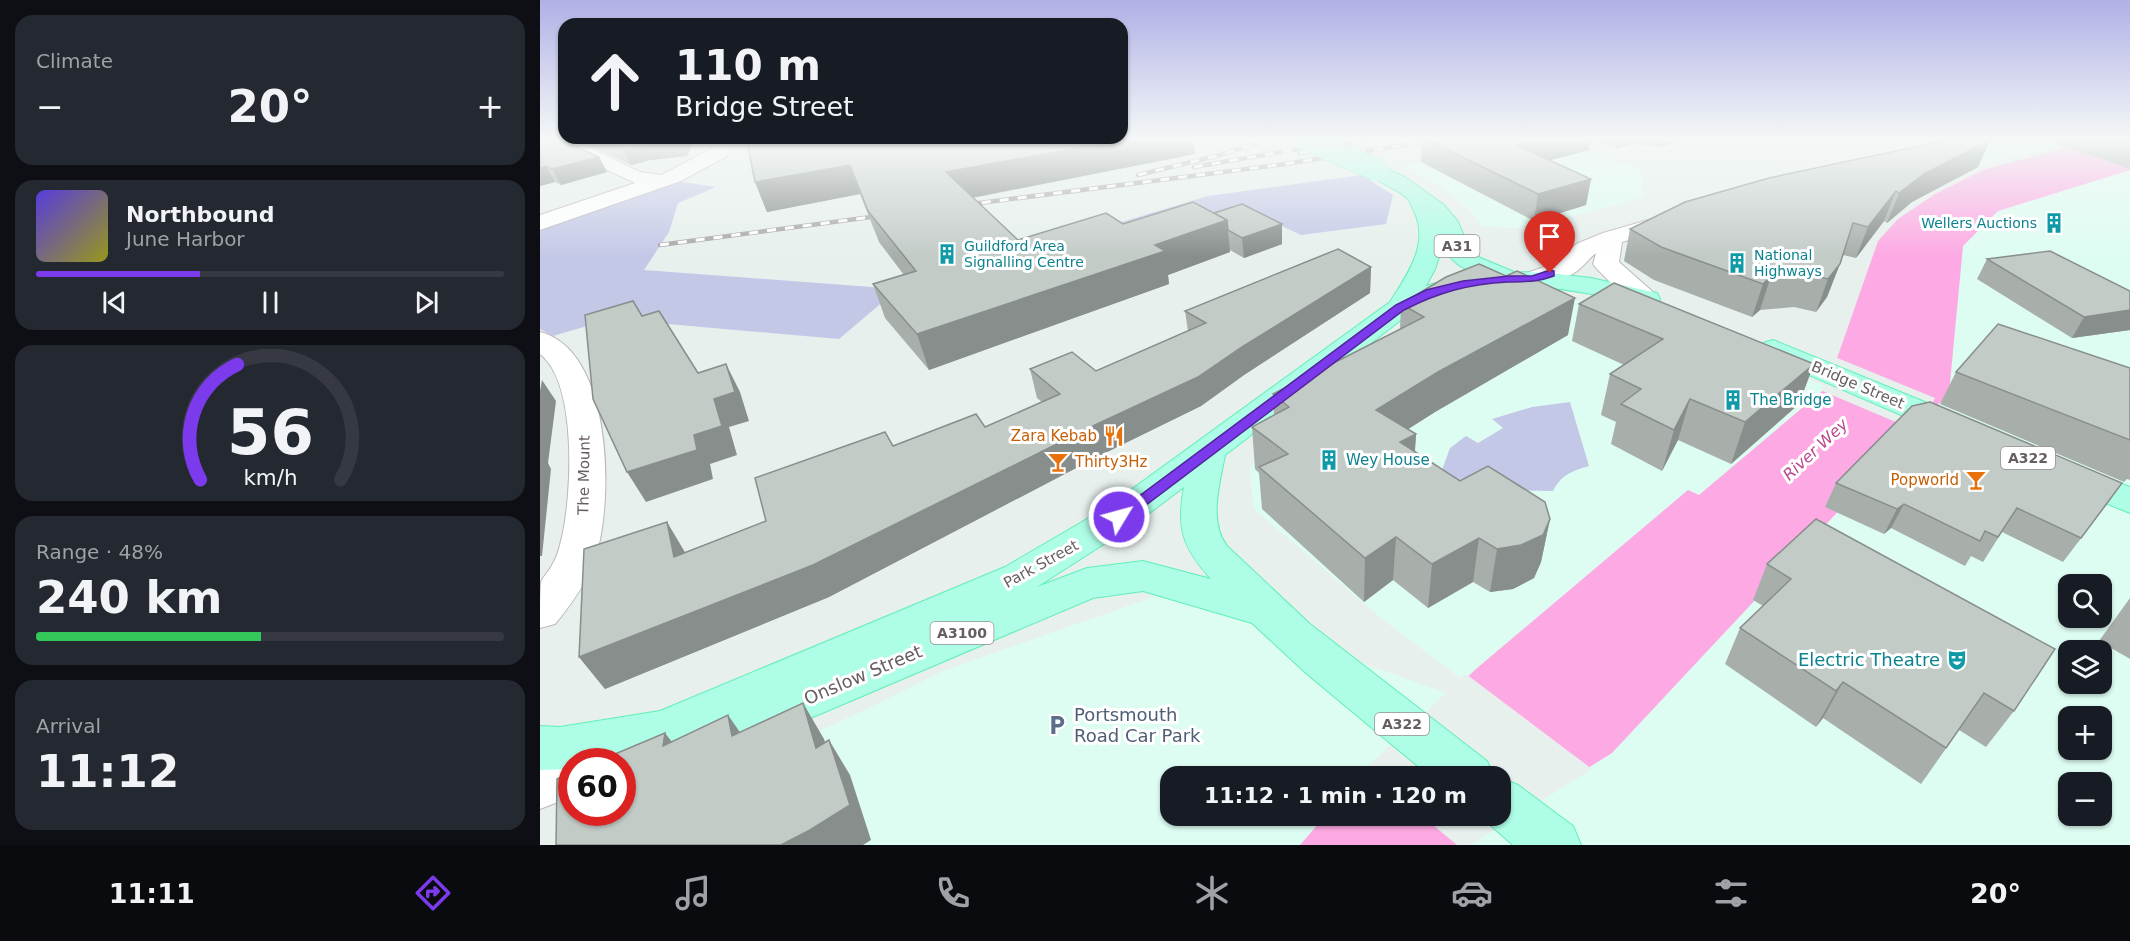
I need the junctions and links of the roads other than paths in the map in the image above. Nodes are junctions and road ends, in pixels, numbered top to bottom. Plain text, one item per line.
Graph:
1 (644, 178) edge
2 (667, 178) edge
3 (1392, 178) edge
4 (661, 181) junction
5 (1418, 198) junction
6 (1696, 213) edge
7 (540, 223) edge
8 (1611, 238) junction
9 (1521, 279) junction
10 (1644, 298) junction
11 (1400, 307) junction
12 (1674, 309) edge
13 (1753, 340) edge
14 (540, 341) edge
15 (1980, 438) edge
16 (1209, 450) junction
17 (2044, 465) edge
18 (2130, 501) edge
19 (1264, 610) junction
20 (540, 612) edge
21 (663, 732) junction
22 (546, 761) edge
23 (1455, 766) edge
24 (1511, 811) edge
25 (1554, 845) edge

1 - 4 street
2 - 4 street
3 - 5 main road, A31, bridge
4 - 7 street
5 - 9 main road, A31
5 - 11 main road, A31
6 - 8 street
8 - 9 street
8 - 10 street
9 - 10 main road
9 - 11 main road, Park Street
10 - 12 main road
11 - 16 main road, Park Street
13 - 15 main road, Bridge Street
14 - 20 street, The Mount
16 - 19 main road, Onslow Street
16 - 21 main road, Park Street / A3100
17 - 18 main road, A322
19 - 21 main road, Onslow Street / A3100
19 - 23 main road, Onslow Street / A322
21 - 22 main road, Park Street / A3100
24 - 25 main road

